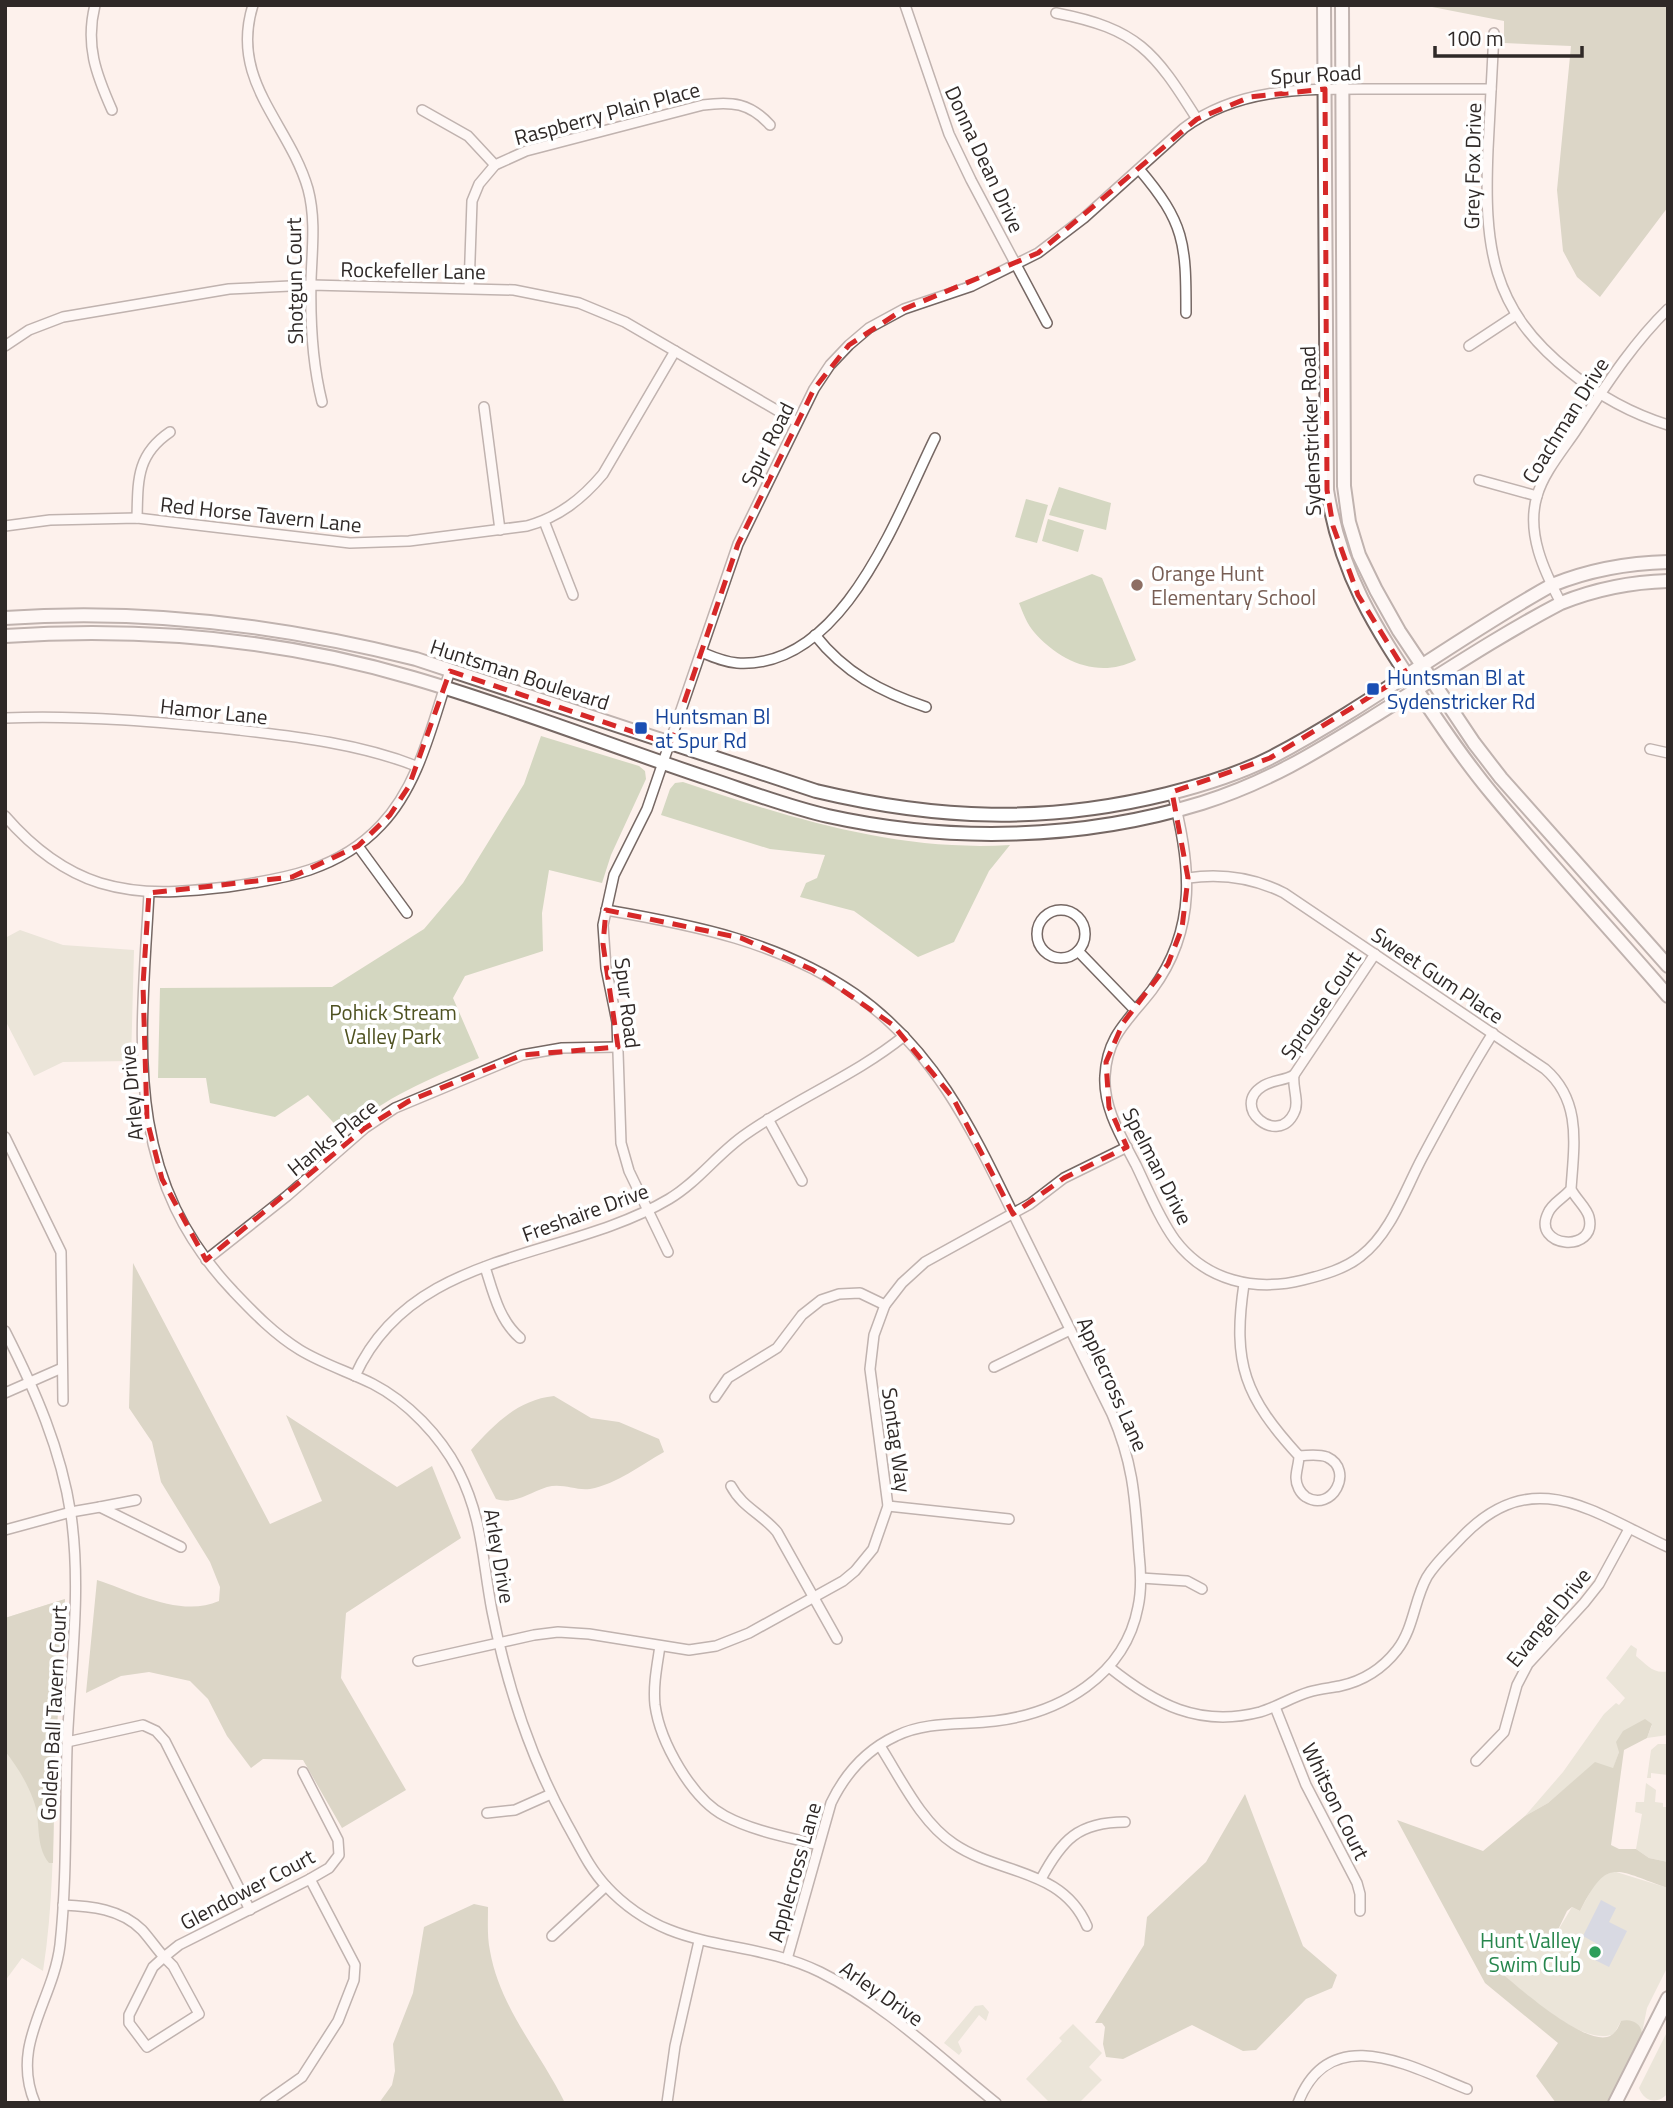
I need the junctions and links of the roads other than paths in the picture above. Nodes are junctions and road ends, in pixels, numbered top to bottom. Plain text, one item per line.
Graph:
1 (95, 5) edge
2 (253, 5) edge
3 (905, 5) edge
4 (1324, 5) edge
5 (1342, 5) edge
6 (1056, 13) dead end
7 (1494, 33) dead end
8 (1325, 89) junction
9 (1344, 89) junction
10 (1491, 89) junction
11 (112, 110) dead end
12 (422, 110) dead end
13 (1196, 119) junction
14 (770, 125) dead end
15 (495, 165) junction
16 (1139, 169) junction
17 (1017, 265) junction
18 (311, 285) junction
19 (469, 288) junction
20 (1668, 309) edge
21 (1186, 313) dead end
22 (1516, 315) junction
23 (1048, 323) dead end
24 (5, 346) edge
25 (1469, 346) dead end
26 (675, 351) junction
27 (1601, 393) junction
28 (322, 402) dead end
29 (484, 408) dead end
30 (797, 422) junction
31 (1668, 425) edge
32 (170, 432) dead end
33 (935, 438) dead end
34 (1479, 480) dead end
35 (1537, 496) junction
36 (137, 518) junction
37 (544, 521) junction
38 (5, 526) edge
39 (500, 530) junction
40 (1668, 562) edge
41 (1668, 581) edge
42 (1552, 585) junction
43 (573, 596) dead end
44 (1561, 603) junction
45 (5, 618) edge
46 (816, 635) junction
47 (5, 636) edge
48 (701, 652) junction
49 (1422, 665) junction
50 (450, 671) junction
51 (1407, 674) junction
52 (1432, 680) junction
53 (444, 687) junction
54 (1417, 690) junction
55 (926, 707) dead end
56 (5, 718) edge
57 (670, 744) junction
58 (1650, 749) dead end
59 (1668, 753) edge
60 (663, 763) junction
61 (416, 766) junction
62 (1172, 792) junction
63 (1177, 810) junction
64 (5, 816) edge
65 (358, 846) junction
66 (1188, 877) junction
67 (149, 893) junction
68 (606, 910) junction
69 (407, 913) dead end
70 (1078, 951) junction
71 (1375, 954) junction
72 (1668, 966) edge
73 (1668, 996) edge
74 (1134, 1009) junction
75 (1493, 1033) junction
76 (904, 1036) junction
77 (618, 1047) junction
78 (1294, 1075) junction
79 (768, 1119) junction
80 (5, 1137) edge
81 (1127, 1147) junction
82 (802, 1181) dead end
83 (1571, 1189) junction
84 (648, 1210) junction
85 (1013, 1214) junction
86 (668, 1252) dead end
87 (206, 1260) junction
88 (485, 1267) junction
89 (1244, 1284) junction
90 (885, 1305) junction
91 (1070, 1330) junction
92 (5, 1331) edge
93 (520, 1338) dead end
94 (994, 1367) dead end
95 (62, 1368) junction
96 (355, 1376) junction
97 (31, 1381) junction
98 (5, 1393) edge
99 (715, 1397) dead end
100 (63, 1401) dead end
101 (1299, 1456) junction
102 (731, 1486) dead end
103 (136, 1500) dead end
104 (888, 1506) junction
105 (100, 1507) junction
106 (71, 1512) junction
107 (1009, 1519) dead end
108 (1629, 1529) junction
109 (5, 1530) edge
110 (181, 1547) dead end
111 (1668, 1547) edge
112 (1141, 1578) junction
113 (1202, 1589) dead end
114 (814, 1597) junction
115 (837, 1639) dead end
116 (498, 1643) junction
117 (660, 1646) junction
118 (418, 1661) dead end
119 (1109, 1667) junction
120 (1275, 1707) junction
121 (68, 1742) junction
122 (880, 1745) junction
123 (1476, 1761) dead end
124 (303, 1772) dead end
125 (551, 1794) junction
126 (488, 1813) dead end
127 (1125, 1822) dead end
128 (818, 1845) junction
129 (310, 1879) junction
130 (1041, 1879) junction
131 (606, 1886) junction
132 (63, 1905) junction
133 (250, 1910) junction
134 (1360, 1910) dead end
135 (1087, 1926) dead end
136 (552, 1936) dead end
137 (699, 1941) junction
138 (164, 1957) junction
139 (786, 1959) junction
140 (1668, 1998) edge
141 (1466, 2089) dead end
142 (36, 2103) edge
143 (265, 2103) edge
144 (667, 2103) edge
145 (996, 2103) edge
146 (1298, 2103) edge
147 (1615, 2103) edge

1 - 11 street
2 - 18 street, Shotgun Court
3 - 17 street, Donna Dean Drive
4 - 8 street, Sydenstricker Road
5 - 9 street, Sydenstricker Road
6 - 13 street
7 - 10 street, Grey Fox Drive
8 - 9 street, Spur Road
8 - 13 street, Spur Road
8 - 51 street, Sydenstricker Road
9 - 10 street, Spur Road
9 - 49 street, Sydenstricker Road
10 - 22 street, Grey Fox Drive
12 - 15 street
13 - 16 street, Spur Road
14 - 15 street, Raspberry Plain Place
15 - 19 street, Raspberry Plain Place
16 - 17 street, Spur Road
16 - 21 street
17 - 23 street, Donna Dean Drive
17 - 30 street, Spur Road
18 - 19 street, Rockefeller Lane
18 - 24 street, Rockefeller Lane
18 - 28 street, Shotgun Court
19 - 26 street, Rockefeller Lane
20 - 27 street, Coachman Drive
22 - 25 street
22 - 27 street, Grey Fox Drive
26 - 30 street, Rockefeller Lane
26 - 37 street, Red Horse Tavern Lane
27 - 31 street, Grey Fox Drive
27 - 35 street, Coachman Drive
29 - 39 street
30 - 48 street, Spur Road
32 - 36 street
33 - 46 street
34 - 35 street
35 - 42 street, Coachman Drive
36 - 38 street, Red Horse Tavern Lane
36 - 39 street, Red Horse Tavern Lane
37 - 39 street, Red Horse Tavern Lane
37 - 43 street
40 - 42 street, Huntsman Boulevard
41 - 44 street, Huntsman Boulevard
42 - 44 street, Coachman Drive
42 - 49 street, Huntsman Boulevard
44 - 52 street, Huntsman Boulevard
45 - 50 street, Huntsman Boulevard
46 - 48 street
46 - 55 street
47 - 53 street, Huntsman Boulevard
48 - 57 street, Spur Road
49 - 51 street, Huntsman Boulevard
49 - 52 street, Sydenstricker Road
50 - 53 street
50 - 57 street, Huntsman Boulevard
51 - 54 street, Sydenstricker Road
51 - 62 street, Huntsman Boulevard
52 - 54 street, Huntsman Boulevard
52 - 72 street, Sydenstricker Road
53 - 60 street, Huntsman Boulevard
53 - 61 street
54 - 63 street, Huntsman Boulevard
54 - 73 street, Sydenstricker Road
56 - 61 street, Hamor Lane
57 - 60 street, Spur Road
57 - 62 street, Huntsman Boulevard
58 - 59 street
60 - 63 street, Huntsman Boulevard
60 - 68 street, Spur Road
61 - 65 street
62 - 63 street, Spelman Drive
63 - 66 street, Spelman Drive
64 - 67 street
65 - 67 street
65 - 69 street
66 - 71 street, Sweet Gum Place
66 - 74 street, Spelman Drive
67 - 87 street, Arley Drive
68 - 76 street, Applecross Lane
68 - 77 street, Spur Road
70 - 70 street
70 - 74 street
71 - 75 street, Sweet Gum Place
71 - 78 street, Sprouse Court
74 - 81 street, Spelman Drive
75 - 83 street, Sweet Gum Place
75 - 89 street, Spelman Drive
76 - 79 street, Freshaire Drive
76 - 85 street, Applecross Lane
77 - 84 street, Spur Road
77 - 87 street, Hanks Place
78 - 78 street
79 - 82 street
79 - 84 street, Freshaire Drive
80 - 95 street
81 - 85 street, Sontag Way
81 - 89 street, Spelman Drive
83 - 83 street
84 - 86 street, Spur Road
84 - 88 street, Freshaire Drive
85 - 90 street, Sontag Way
85 - 91 street, Applecross Lane
87 - 96 street, Arley Drive
88 - 93 street
88 - 96 street, Freshaire Drive
89 - 101 street
90 - 99 street
90 - 104 street, Sontag Way
91 - 94 street
91 - 112 street, Applecross Lane
92 - 97 street, Golden Ball Tavern Court
95 - 97 street
95 - 100 street
96 - 116 street, Arley Drive
97 - 98 street
97 - 106 street, Golden Ball Tavern Court
101 - 101 street
102 - 114 street
103 - 105 street
104 - 107 street
104 - 114 street, Sontag Way
105 - 106 street
105 - 110 street
106 - 109 street
106 - 121 street, Golden Ball Tavern Court
108 - 111 street
108 - 120 street
108 - 123 street, Evangel Drive
112 - 113 street
112 - 119 street, Applecross Lane
114 - 115 street
114 - 117 street, Sontag Way
116 - 117 street, Sontag Way
116 - 118 street, Sontag Way
116 - 125 street, Arley Drive
117 - 128 street
119 - 120 street
119 - 122 street, Applecross Lane
120 - 134 street, Whitson Court
121 - 132 street, Golden Ball Tavern Court
121 - 133 street
122 - 128 street, Applecross Lane
122 - 130 street
124 - 129 street, Glendower Court
125 - 126 street
125 - 131 street, Arley Drive
127 - 130 street
128 - 139 street, Applecross Lane
129 - 133 street, Glendower Court
129 - 143 street
130 - 135 street
131 - 136 street
131 - 137 street, Arley Drive
132 - 138 street
132 - 142 street, Golden Ball Tavern Court
133 - 138 street, Glendower Court
137 - 139 street, Arley Drive
137 - 144 street
138 - 138 street
139 - 145 street, Arley Drive
140 - 147 street
141 - 146 street

